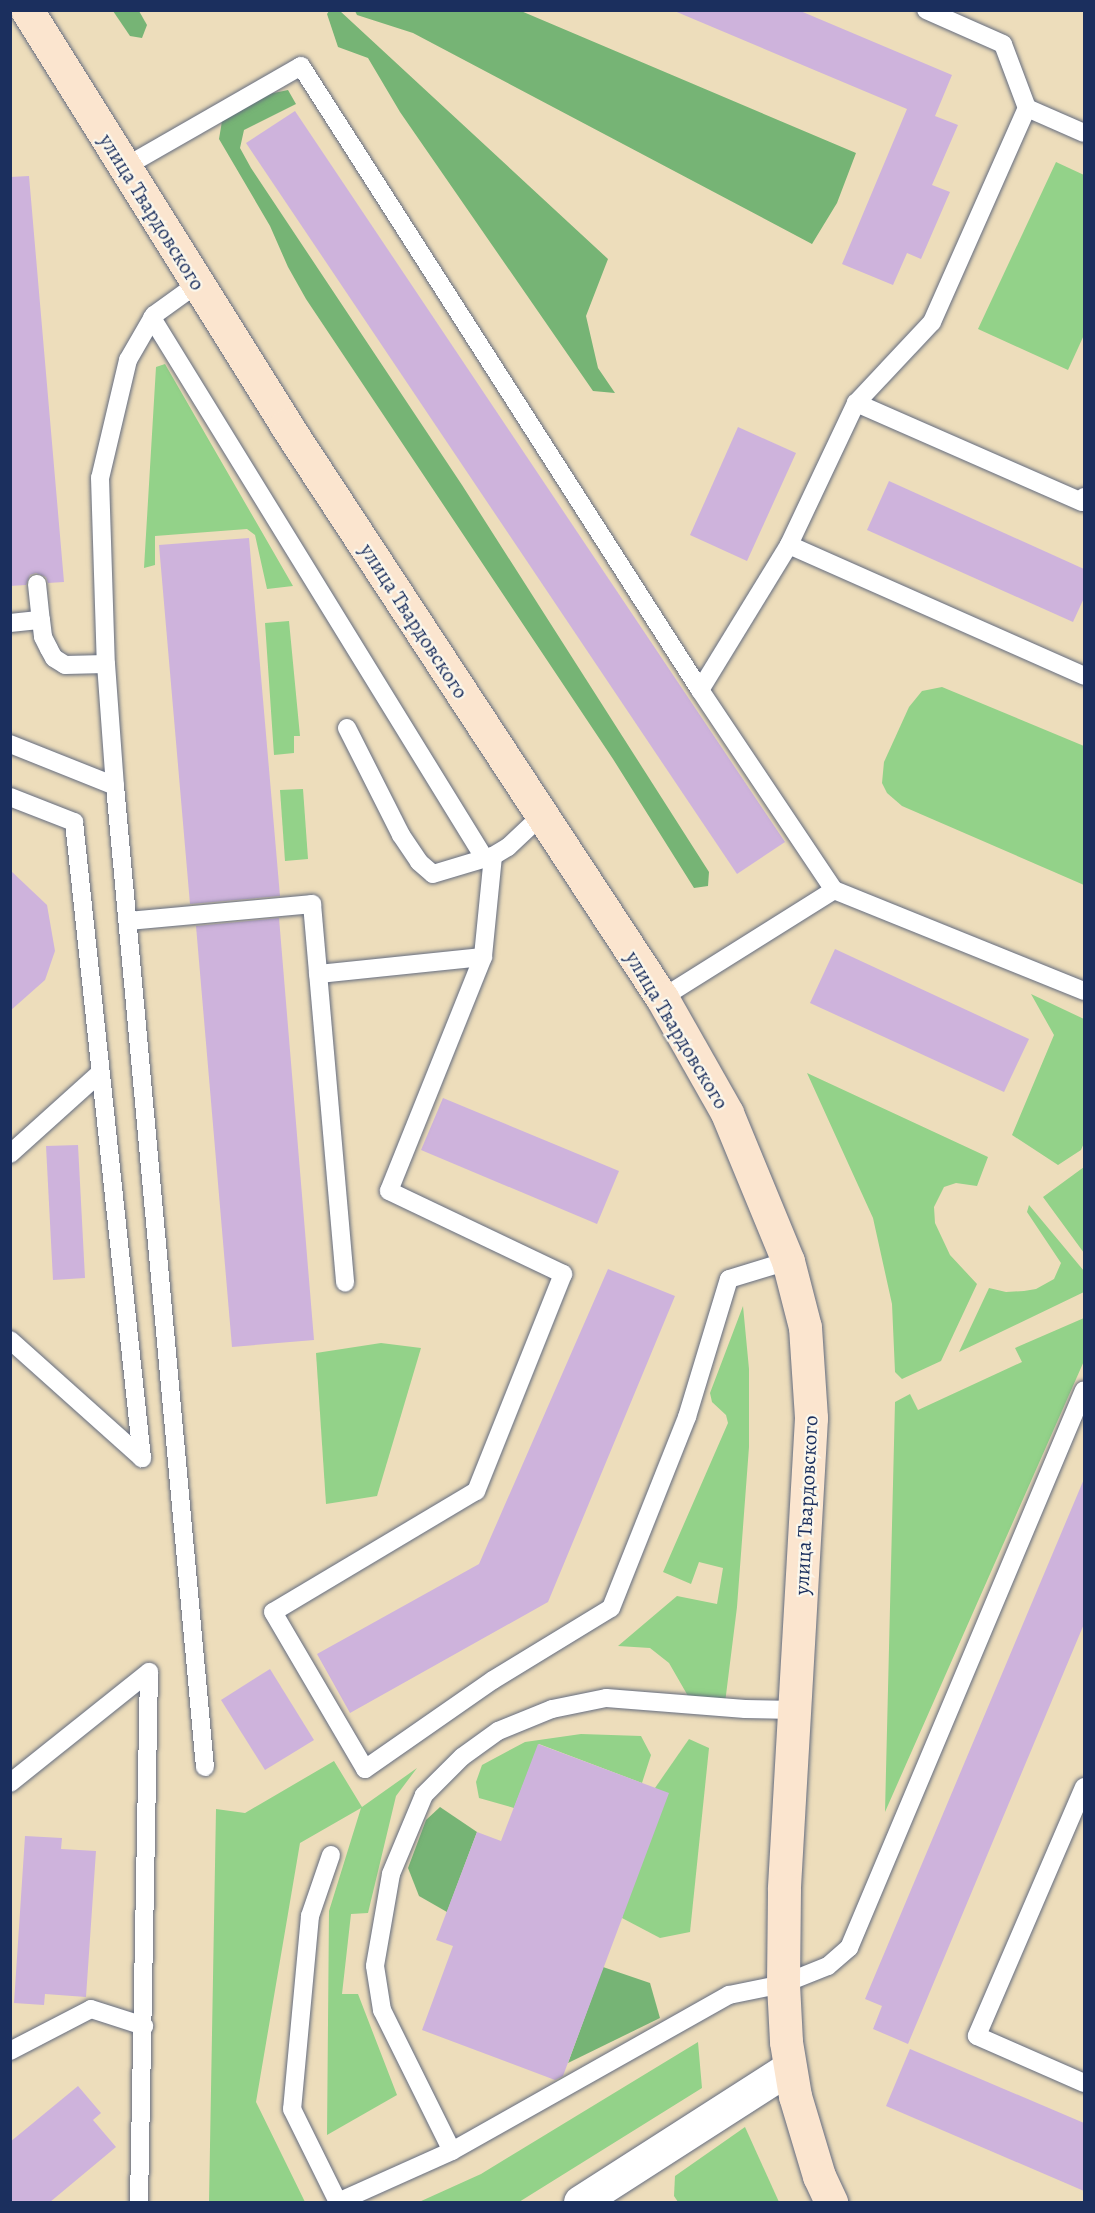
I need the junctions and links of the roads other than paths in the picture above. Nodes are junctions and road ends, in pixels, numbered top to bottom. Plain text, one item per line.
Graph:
1 (27, 10) edge
2 (926, 10) edge
3 (1027, 108) junction
4 (1084, 133) edge
5 (123, 168) junction
6 (197, 284) junction
7 (152, 318) junction
8 (856, 403) junction
9 (1084, 497) edge
10 (789, 545) junction
11 (37, 584) dead end
12 (41, 620) junction
13 (10, 623) edge
14 (106, 663) junction
15 (1084, 676) edge
16 (700, 690) junction
17 (346, 728) dead end
18 (10, 744) edge
19 (115, 786) junction
20 (10, 797) edge
21 (542, 815) junction
22 (489, 858) junction
23 (834, 890) junction
24 (129, 921) junction
25 (483, 957) junction
26 (318, 974) junction
27 (1084, 991) edge
28 (662, 998) junction
29 (100, 1073) junction
30 (10, 1154) edge
31 (788, 1262) junction
32 (345, 1282) dead end
33 (10, 1341) edge
34 (1084, 1390) edge
35 (796, 1710) junction
36 (205, 1767) dead end
37 (10, 1783) edge
38 (1084, 1787) edge
39 (331, 1855) dead end
40 (783, 1984) junction
41 (144, 2026) junction
42 (10, 2051) edge
43 (789, 2068) junction
44 (1084, 2083) edge
45 (452, 2151) junction
46 (139, 2202) edge
47 (580, 2202) edge
48 (831, 2202) edge

1 - 5 main road, улица Твардовского
2 - 3 lane
3 - 4 lane
3 - 8 lane
5 - 6 main road, улица Твардовского
5 - 16 lane
6 - 7 lane
6 - 21 main road, улица Твардовского
7 - 14 lane
7 - 22 lane
8 - 9 lane
8 - 10 lane
10 - 15 lane
10 - 16 lane
11 - 12 lane
12 - 13 lane
12 - 14 lane
14 - 19 lane
16 - 23 lane
17 - 22 lane
18 - 19 lane
19 - 24 lane
20 - 29 lane
21 - 22 lane
21 - 28 main road, улица Твардовского
22 - 25 lane
23 - 27 lane
23 - 28 lane
24 - 26 lane
24 - 36 lane
25 - 26 lane
25 - 31 lane
26 - 32 lane
28 - 31 main road, улица Твардовского
29 - 30 lane
29 - 33 lane
31 - 35 main road, улица Твардовского
34 - 40 lane
35 - 40 main road, улица Твардовского
35 - 45 lane
37 - 41 lane
38 - 44 lane
39 - 45 lane
40 - 43 main road, улица Твардовского
40 - 45 lane
41 - 42 lane
41 - 46 lane
43 - 47 street
43 - 48 main road, улица Твардовского

